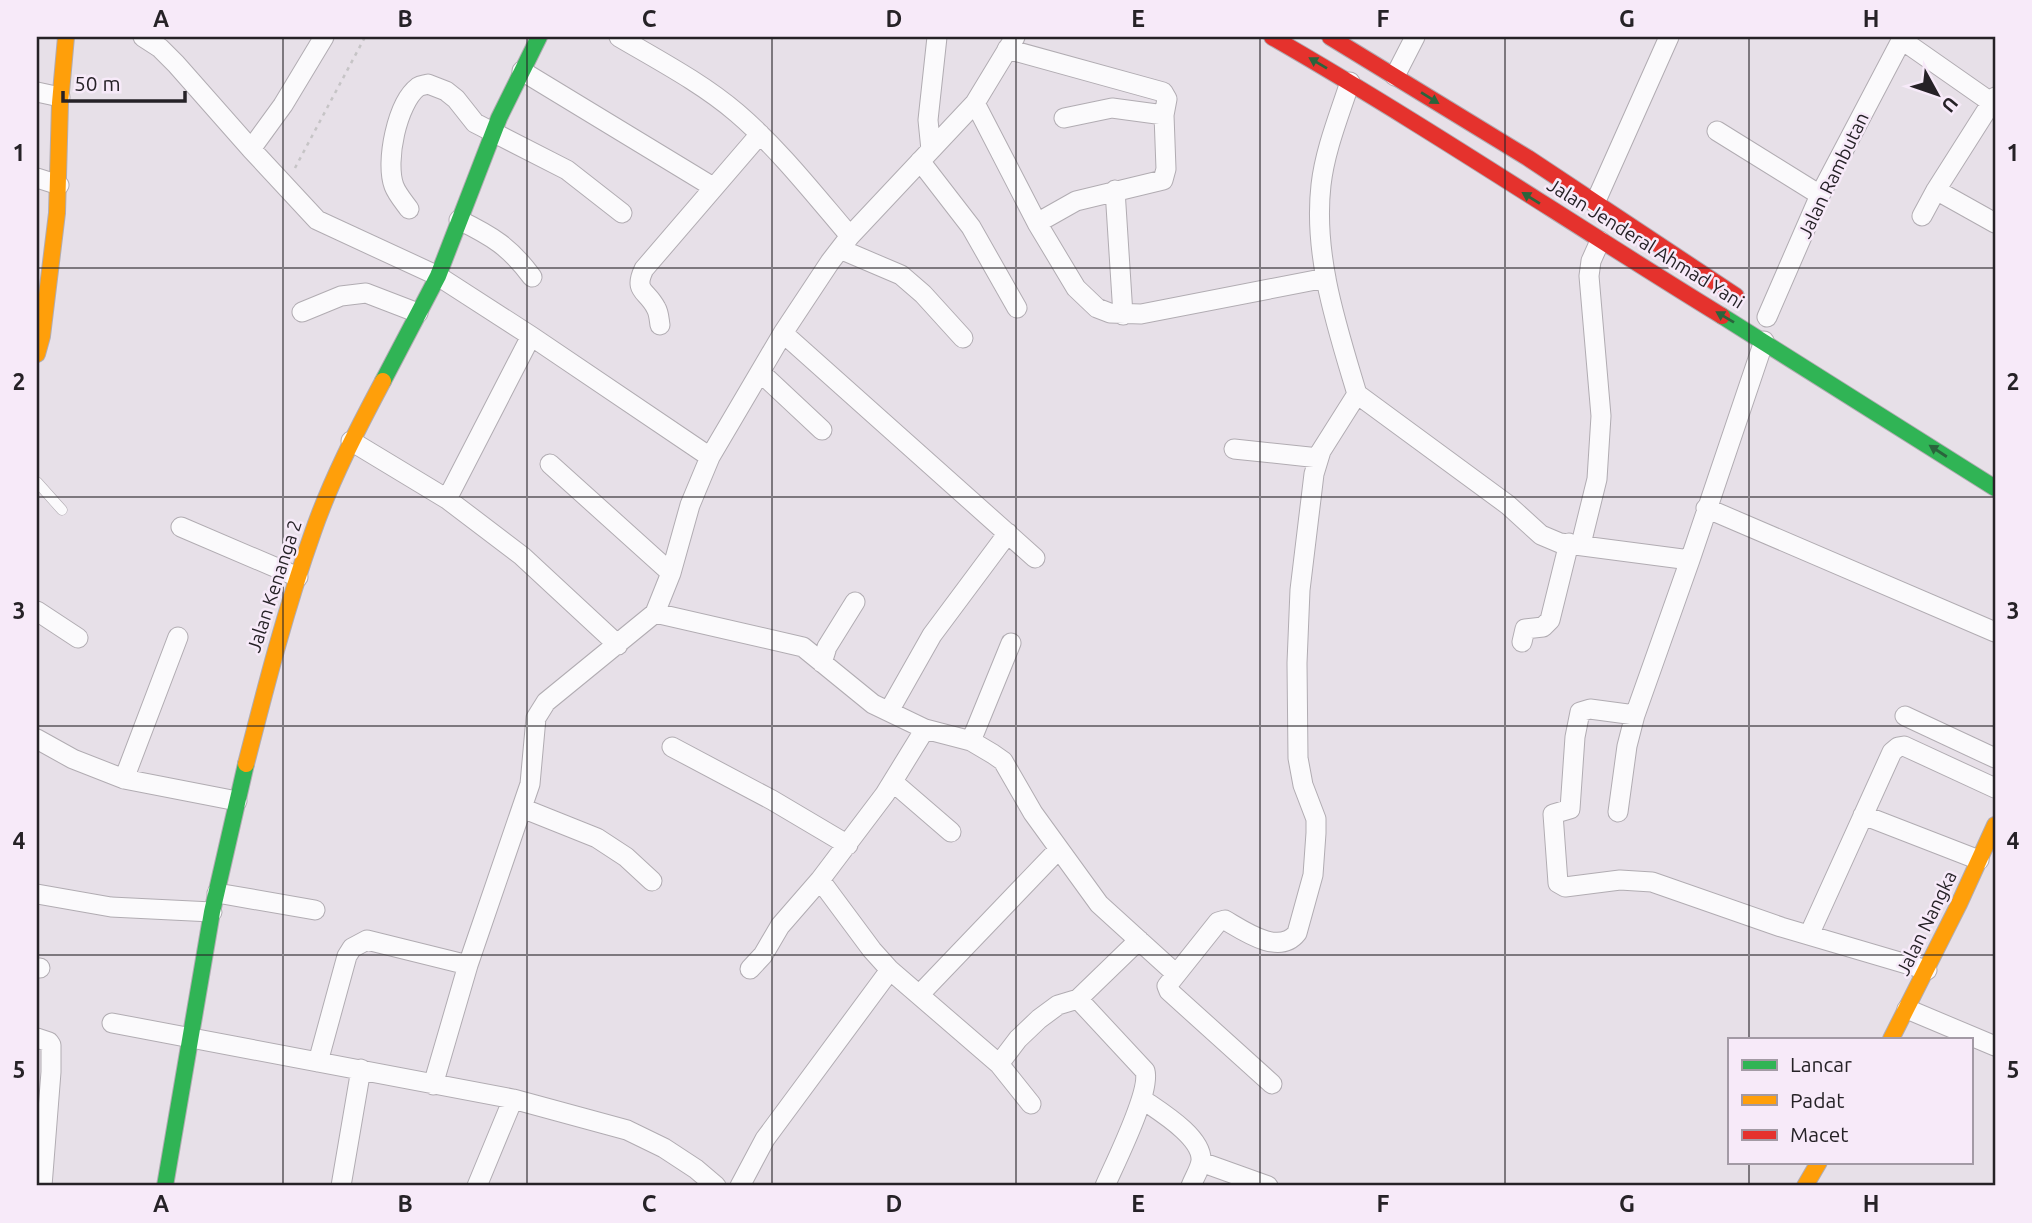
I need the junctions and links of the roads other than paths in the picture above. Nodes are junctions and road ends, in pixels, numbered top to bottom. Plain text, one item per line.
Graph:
1 (66, 37) edge
2 (143, 37) edge
3 (324, 37) edge
4 (619, 37) edge
5 (937, 37) edge
6 (1272, 37) edge
7 (1330, 37) edge
8 (1415, 37) edge
9 (1669, 37) edge
10 (534, 38) edge
11 (1903, 38) edge
12 (164, 42) edge
13 (1011, 43) edge
14 (523, 71) junction
15 (1395, 76) junction
16 (1350, 82) junction
17 (37, 92) edge
18 (60, 97) junction
19 (1994, 102) edge
20 (975, 103) junction
21 (1164, 115) junction
22 (1064, 118) dead end
23 (1717, 131) dead end
24 (493, 134) junction
25 (760, 134) junction
26 (251, 149) junction
27 (925, 156) junction
28 (37, 178) edge
29 (58, 185) junction
30 (713, 187) junction
31 (1115, 190) junction
32 (1936, 190) junction
33 (1820, 195) junction
34 (1595, 203) junction
35 (409, 209) dead end
36 (622, 214) dead end
37 (1922, 216) dead end
38 (459, 220) junction
39 (1037, 223) junction
40 (1995, 223) edge
41 (845, 242) junction
42 (1600, 242) junction
43 (438, 276) junction
44 (532, 277) dead end
45 (1326, 278) junction
46 (41, 302) edge
47 (1017, 308) dead end
48 (302, 312) dead end
49 (418, 313) junction
50 (1762, 313) joint
51 (1123, 315) junction
52 (660, 325) dead end
53 (783, 333) junction
54 (531, 336) junction
55 (963, 338) dead end
56 (1764, 341) junction
57 (37, 354) edge
58 (761, 372) junction
59 (1357, 394) junction
60 (822, 430) dead end
61 (351, 441) junction
62 (1234, 449) dead end
63 (710, 457) junction
64 (1319, 458) junction
65 (550, 464) dead end
66 (37, 482) edge
67 (1995, 488) edge
68 (447, 499) junction
69 (1706, 508) junction
70 (62, 510) dead end
71 (181, 527) dead end
72 (1008, 533) junction
73 (1575, 544) junction
74 (1035, 558) dead end
75 (1690, 560) junction
76 (671, 573) junction
77 (299, 577) junction
78 (855, 602) dead end
79 (37, 611) edge
80 (654, 613) junction
81 (1995, 632) edge
82 (178, 637) dead end
83 (78, 638) dead end
84 (1522, 642) dead end
85 (1011, 643) dead end
86 (618, 645) junction
87 (822, 663) junction
88 (889, 711) junction
89 (1905, 716) dead end
90 (1633, 721) junction
91 (925, 729) junction
92 (37, 739) edge
93 (971, 741) junction
94 (673, 747) dead end
95 (1995, 758) edge
96 (124, 779) junction
97 (893, 782) junction
98 (1995, 788) edge
99 (237, 801) junction
100 (522, 808) junction
101 (1618, 812) dead end
102 (1863, 815) junction
103 (1995, 825) edge
104 (951, 832) dead end
105 (848, 845) junction
106 (1058, 850) junction
107 (1979, 860) junction
108 (820, 880) junction
109 (652, 881) dead end
110 (37, 894) edge
111 (215, 902) junction
112 (315, 910) dead end
113 (1809, 935) junction
114 (1139, 940) junction
115 (468, 965) junction
116 (750, 969) dead end
117 (890, 970) junction
118 (1927, 970) junction
119 (1175, 973) junction
120 (920, 994) junction
121 (1078, 999) junction
122 (1907, 1009) junction
123 (112, 1023) dead end
124 (37, 1038) edge
125 (192, 1038) junction
126 (1892, 1038) edge
127 (1995, 1046) edge
128 (318, 1062) junction
129 (999, 1064) junction
130 (361, 1069) junction
131 (1272, 1084) dead end
132 (433, 1085) junction
133 (1142, 1098) junction
134 (513, 1100) junction
135 (1031, 1104) dead end
136 (1201, 1162) junction
137 (1818, 1164) edge
138 (42, 1186) edge
139 (165, 1186) edge
140 (341, 1186) edge
141 (477, 1186) edge
142 (716, 1186) edge
143 (740, 1186) edge
144 (1105, 1186) edge
145 (1191, 1186) edge
146 (1268, 1186) edge
147 (1805, 1186) edge

1 - 18 main road
2 - 12 street
3 - 26 street
4 - 25 street
5 - 27 street
16 -> 6 main road, Jalan Jenderal Ahmad Yani
7 - 15 main road, Jalan Jenderal Ahmad Yani
8 - 15 street
9 - 34 street
10 - 14 main road, Jalan Kenanga 2
11 - 19 street
11 - 33 street, Jalan Rambutan
12 - 26 street
13 - 20 street
13 - 21 street
14 - 24 main road, Jalan Kenanga 2
14 - 30 street
15 -> 34 main road, Jalan Jenderal Ahmad Yani
42 -> 16 main road, Jalan Jenderal Ahmad Yani
16 - 45 street
17 - 18 street
18 - 29 main road
19 - 32 street
20 - 27 street
20 - 39 street
21 - 22 street
21 - 31 street
23 - 33 street
24 - 35 street
24 - 36 street
24 - 38 main road, Jalan Kenanga 2
25 - 30 street
25 - 41 street
26 - 43 street
27 - 41 street
27 - 47 street
28 - 29 street
29 - 46 main road
30 - 52 street
31 - 39 street
31 - 51 street
32 - 37 street
32 - 40 street
33 - 50 street, Jalan Rambutan
34 - 50 main road, Jalan Jenderal Ahmad Yani
38 - 43 main road, Jalan Kenanga 2
38 - 44 street
39 - 51 street
41 - 53 street
41 - 55 street
56 -> 42 main road, Jalan Jenderal Ahmad Yani
42 - 73 street
43 - 49 main road, Jalan Kenanga 2
43 - 54 street
45 - 51 street
45 - 59 street
46 - 57 main road
48 - 49 street
49 - 61 main road, Jalan Kenanga 2
53 - 58 street
53 - 72 street
54 - 63 street
54 - 68 street
67 -> 56 main road, Jalan Jenderal Ahmad Yani
56 - 69 street
58 - 60 street
58 - 63 street
59 - 64 street
59 - 73 street
61 - 68 street
61 - 77 main road, Jalan Kenanga 2
62 - 64 street
63 - 76 street
64 - 119 street
65 - 76 street
66 - 70 lane
68 - 86 street
69 - 75 street
69 - 81 street
71 - 77 street
72 - 74 street
72 - 88 street
73 - 75 street
73 - 84 street
75 - 90 street
76 - 80 street
77 - 99 main road, Jalan Kenanga 2
78 - 87 street
79 - 83 street
80 - 86 street
80 - 87 street
82 - 96 street
85 - 93 street
86 - 100 street
87 - 88 street
88 - 91 street
89 - 95 street
90 - 101 street
90 - 113 street
91 - 93 street
91 - 97 street
92 - 96 street
93 - 106 street
94 - 105 street
96 - 99 street
97 - 104 street
97 - 105 street
98 - 102 street
99 - 111 main road, Jalan Kenanga 2
100 - 109 street
100 - 115 street
102 - 107 street
102 - 113 street
103 - 107 main road, Jalan Nangka
105 - 108 street
106 - 114 street
106 - 120 street
107 - 118 main road, Jalan Nangka
108 - 116 street
108 - 117 street
110 - 111 street
111 - 112 street
111 - 125 main road, Jalan Kenanga 2
113 - 118 street
114 - 119 street
114 - 121 street
115 - 128 street
115 - 132 street
117 - 120 street
117 - 143 street
118 - 122 main road, Jalan Nangka
119 - 131 street
120 - 129 street
121 - 129 street
121 - 133 street
122 - 126 main road, Jalan Nangka
122 - 127 street
123 - 125 street
124 - 138 street
125 - 128 street
125 - 139 main road, Jalan Kenanga 2
128 - 130 street
129 - 135 street
130 - 132 street
130 - 140 street
132 - 134 street
133 - 136 street
133 - 144 street
134 - 141 street
134 - 142 street
136 - 145 street
136 - 146 street
137 - 147 main road

